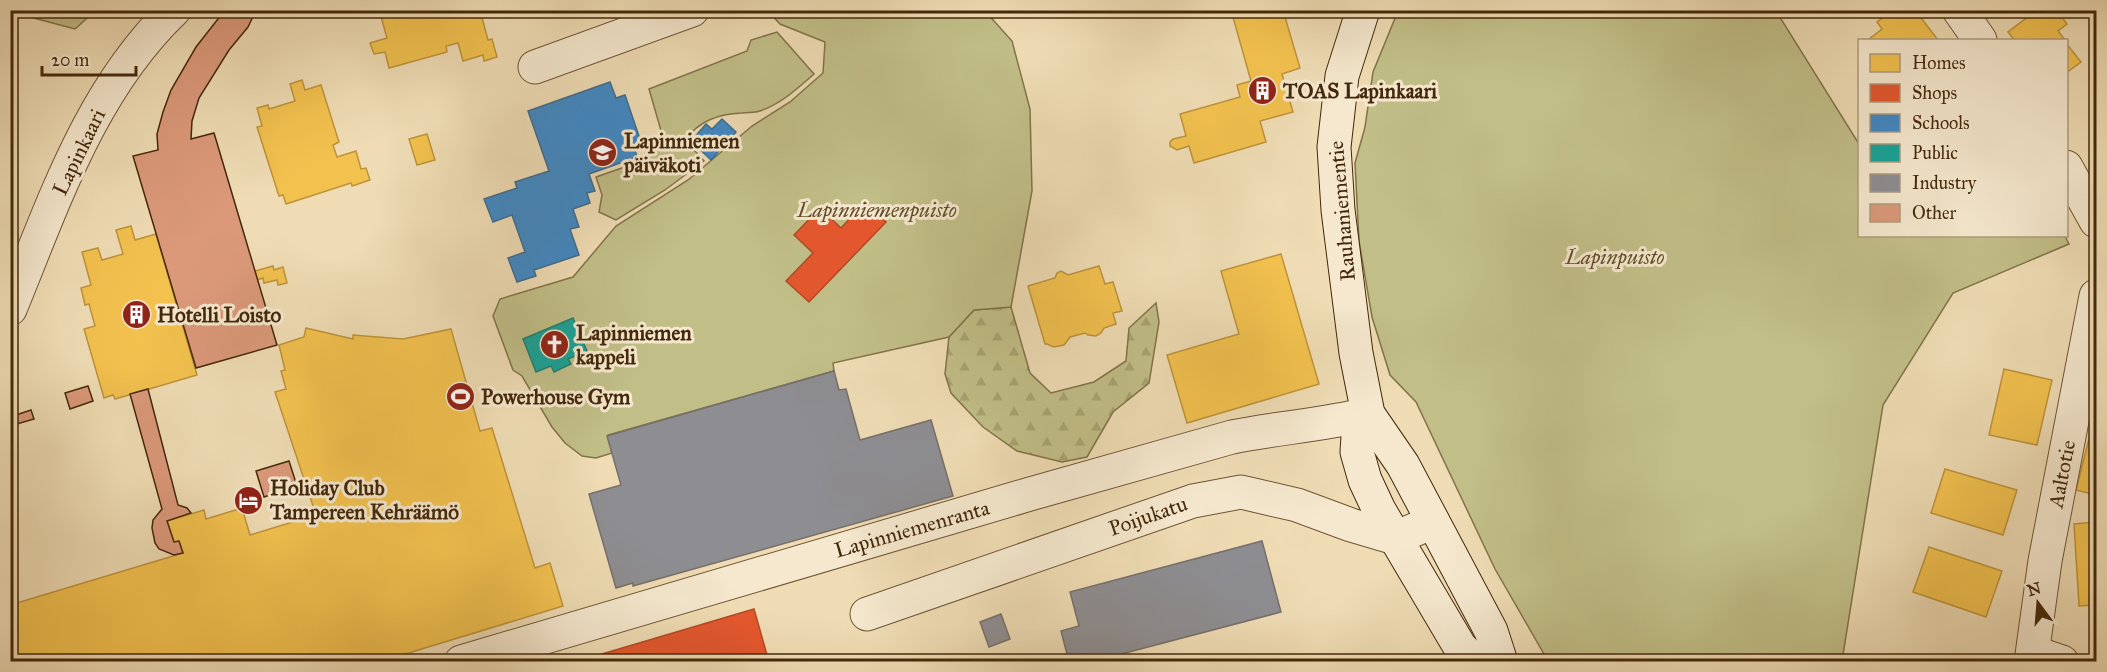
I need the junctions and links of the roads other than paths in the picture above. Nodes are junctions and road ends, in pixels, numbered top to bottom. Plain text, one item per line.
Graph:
1 (174, 10) edge
2 (692, 10) edge
3 (1362, 10) edge
4 (1959, 10) edge
5 (1979, 39) edge
6 (535, 67) dead end
7 (2068, 169) edge
8 (2096, 216) edge
9 (2097, 296) edge
10 (10, 309) edge
11 (1368, 414) junction
12 (1433, 522) junction
13 (1395, 538) junction
14 (867, 614) dead end
15 (2042, 658) edge
16 (461, 662) edge
17 (1475, 662) edge
18 (1501, 662) edge

1 - 10 street, Lapinkaari
2 - 6 street
3 - 11 street, Rauhaniementie
4 - 5 street
7 - 8 street
9 - 15 street, Aaltotie
11 - 12 street, Rauhaniementie
11 - 13 street
11 - 16 street, Lapinniemenranta
12 - 13 street
12 - 18 street, Rauhaniementie
13 - 14 street, Poijukatu
13 - 17 street

